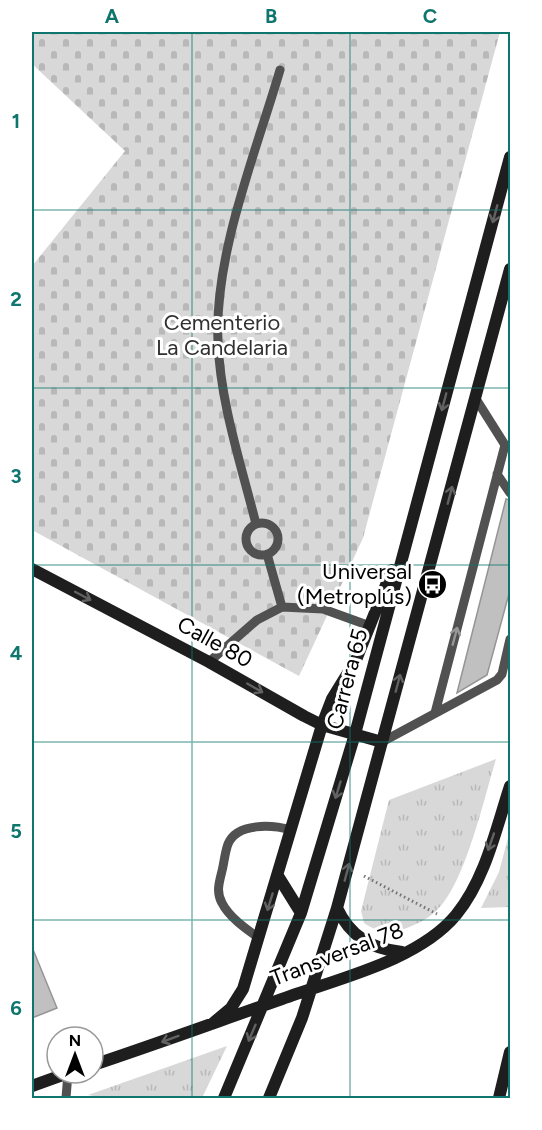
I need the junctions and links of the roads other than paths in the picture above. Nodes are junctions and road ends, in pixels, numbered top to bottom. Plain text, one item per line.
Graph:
1 (280, 70) dead end
2 (510, 157) edge
3 (510, 269) edge
4 (510, 306) edge
5 (488, 356) junction
6 (476, 399) junction
7 (497, 474) junction
8 (510, 493) edge
9 (414, 515) junction
10 (256, 524) junction
11 (267, 554) junction
12 (32, 569) edge
13 (282, 607) junction
14 (369, 626) junction
15 (510, 639) edge
16 (209, 662) junction
17 (435, 713) junction
18 (322, 724) junction
19 (355, 734) junction
20 (382, 742) junction
21 (510, 786) edge
22 (291, 830) junction
23 (278, 876) junction
24 (337, 908) junction
25 (301, 914) junction
26 (259, 938) junction
27 (406, 952) junction
28 (312, 988) junction
29 (264, 1005) junction
30 (212, 1024) junction
31 (510, 1052) edge
32 (105, 1061) edge
33 (224, 1098) edge
34 (269, 1098) edge
35 (499, 1098) edge

1 - 10 lane
2 -> 9 main road, Carrera 65
3 - 5 main road
4 - 5 main road
5 - 6 main road
6 - 7 lane
20 -> 6 main road
7 - 8 lane
17 -> 7 lane
9 - 14 main road
9 - 19 main road, Carrera 65
10 - 11 lane
10 - 11 lane
11 - 13 lane
12 -> 16 main road, Calle 80
13 - 14 lane
13 - 16 lane
14 - 18 main road
15 - 17 lane
16 -> 18 main road, Calle 80
17 - 20 lane
18 - 19 main road, Calle 80
18 - 22 main road
19 - 20 main road, Calle 80
19 -> 25 main road, Carrera 65
24 -> 20 main road
21 -> 27 main road, Transversal 78
22 - 23 main road
22 - 26 lane
23 - 25 main road
23 -> 26 main road
24 - 27 main road
24 - 28 main road
25 - 29 main road, Carrera 65
26 - 30 main road
27 - 28 main road, Transversal 78
28 - 29 main road, Transversal 78
28 - 34 main road
29 - 30 main road, Transversal 78
29 -> 33 main road, Carrera 65
30 -> 32 main road, Transversal 78
31 - 35 main road

